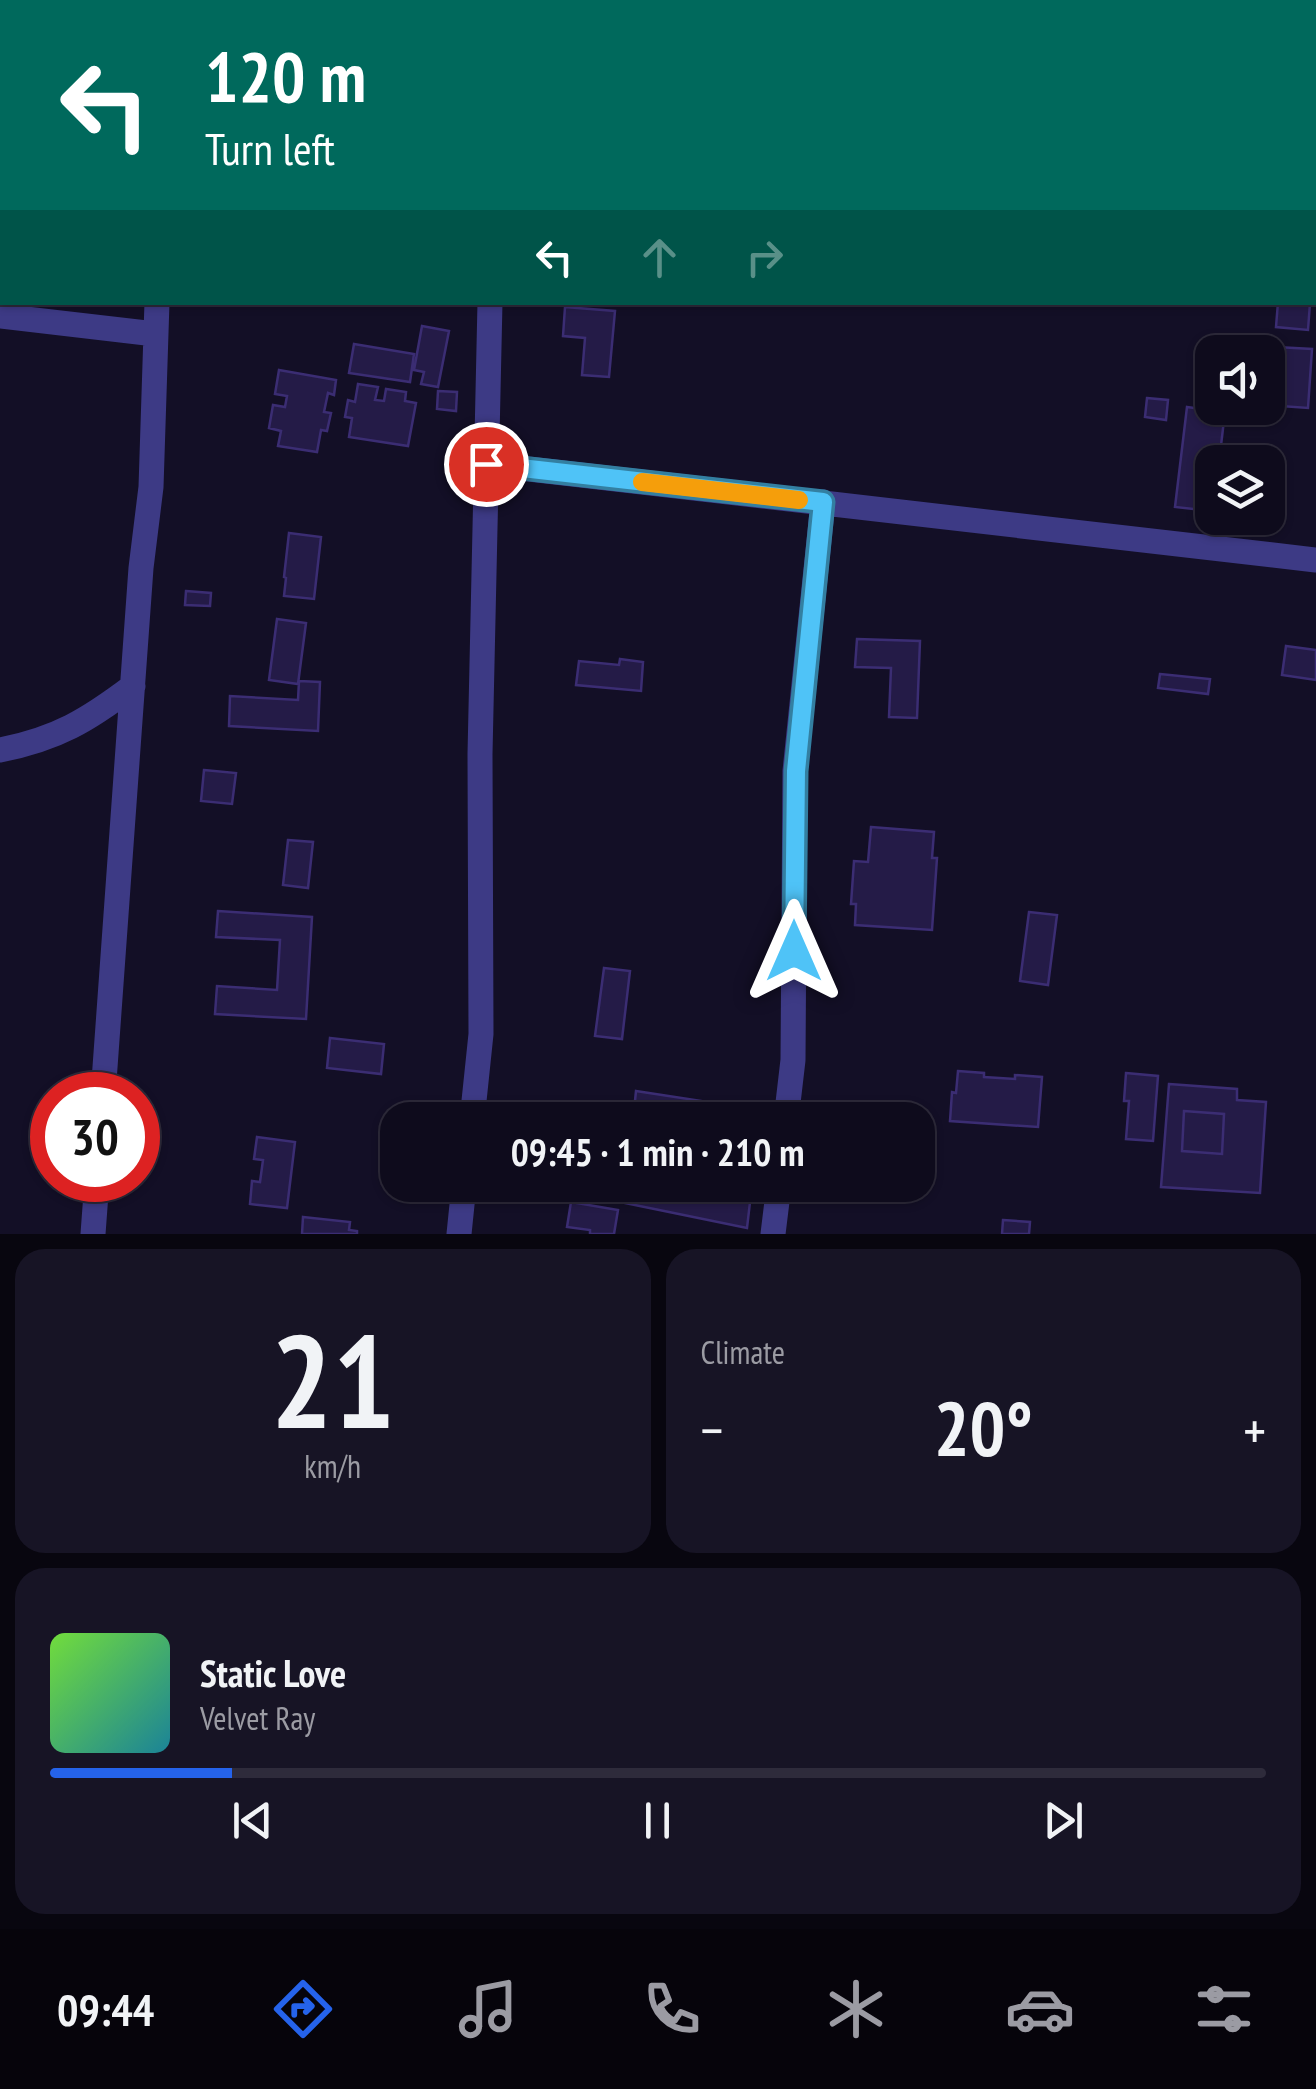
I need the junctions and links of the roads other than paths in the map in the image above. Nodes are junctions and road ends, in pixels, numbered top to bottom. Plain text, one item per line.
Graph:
1 (157, 305) edge
2 (490, 305) edge
3 (0, 316) edge
4 (156, 334) junction
5 (486, 464) junction
6 (823, 502) junction
7 (1316, 560) edge
8 (133, 686) junction
9 (0, 750) edge
10 (106, 1072) edge
11 (474, 1102) edge
12 (788, 1102) edge
13 (95, 1202) edge
14 (462, 1202) edge
15 (776, 1202) edge
16 (93, 1234) edge
17 (459, 1234) edge
18 (773, 1234) edge

1 - 4 street
2 - 5 street
3 - 4 street
4 - 8 street
5 - 6 street
5 - 11 street
6 - 7 street
6 - 12 street
8 - 9 street
8 - 10 street
13 - 16 street
14 - 17 street
15 - 18 street

